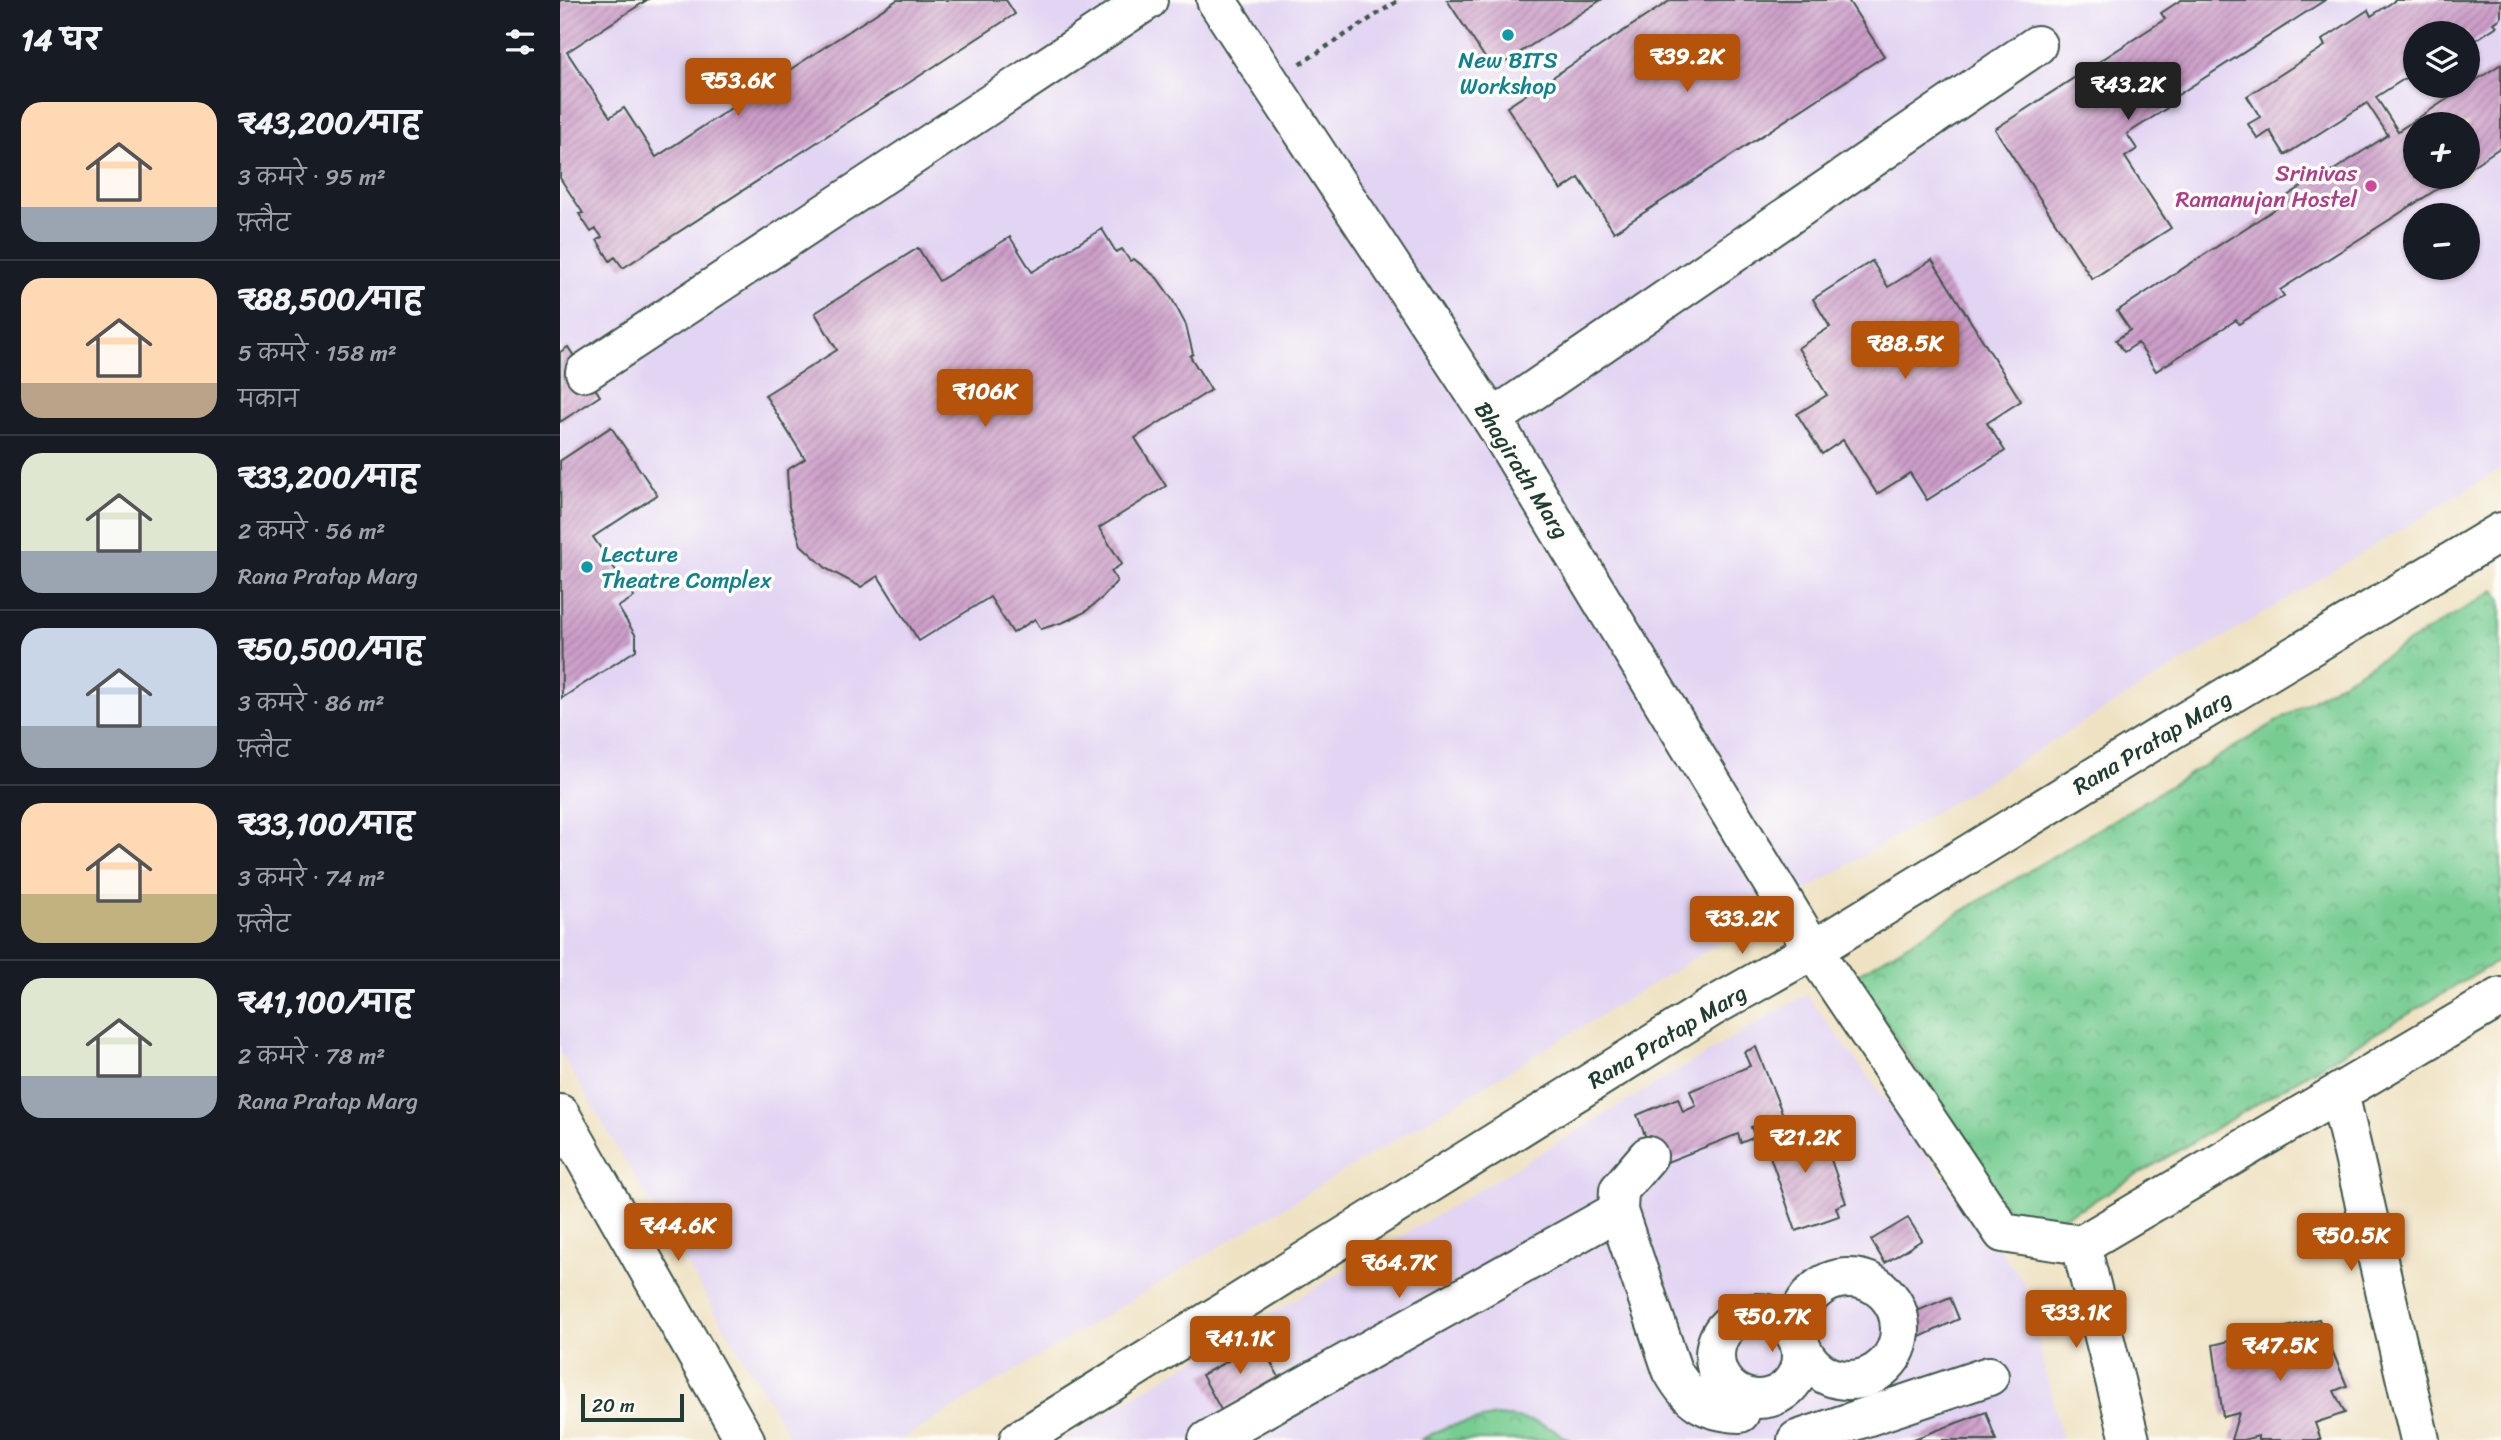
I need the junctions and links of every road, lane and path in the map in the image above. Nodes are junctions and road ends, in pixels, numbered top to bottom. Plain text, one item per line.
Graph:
1 (1148, 0) edge
2 (1216, 0) edge
3 (1399, 0) edge
4 (2037, 45) dead end
5 (1270, 82) junction
6 (585, 372) dead end
7 (1492, 419) junction
8 (2501, 533) edge
9 (1813, 950) junction
10 (2501, 997) edge
11 (2339, 1093) junction
12 (560, 1114) edge
13 (1648, 1156) dead end
14 (1618, 1211) junction
15 (2081, 1245) junction
16 (1989, 1376) dead end
17 (1741, 1415) edge
18 (745, 1440) edge
19 (1019, 1440) edge
20 (1208, 1440) edge
21 (1797, 1440) edge
22 (2130, 1440) edge
23 (2420, 1440) edge

1 - 6 street
2 - 5 street, Bhagirath Marg
3 - 5 path
4 - 7 street
5 - 7 street, Bhagirath Marg
7 - 9 street, Bhagirath Marg
8 - 9 street, Rana Pratap Marg
9 - 15 street, Bhagirath Marg
9 - 19 street, Rana Pratap Marg
10 - 11 street
11 - 15 street
11 - 23 street
12 - 18 street
13 - 14 street
14 - 17 street
14 - 20 street
15 - 22 street
16 - 21 street
17 - 17 street

